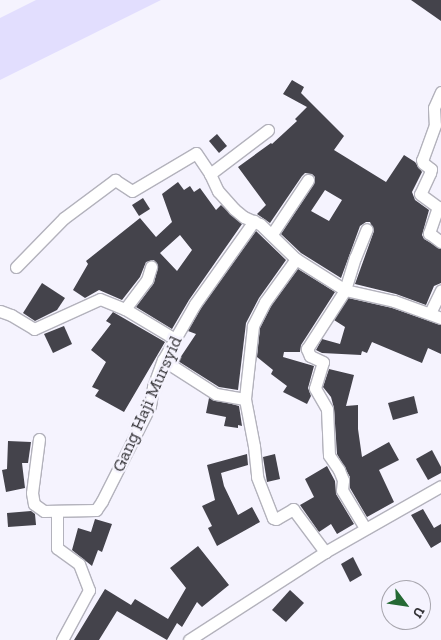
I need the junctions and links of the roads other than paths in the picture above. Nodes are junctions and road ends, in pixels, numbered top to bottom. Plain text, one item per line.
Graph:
1 (441, 92) edge
2 (268, 130) dead end
3 (210, 174) junction
4 (308, 180) dead end
5 (254, 221) junction
6 (367, 229) dead end
7 (272, 234) junction
8 (441, 242) edge
9 (296, 259) junction
10 (16, 267) dead end
11 (151, 267) dead end
12 (345, 290) junction
13 (441, 290) edge
14 (125, 310) junction
15 (0, 311) edge
16 (436, 316) edge
17 (175, 339) junction
18 (163, 360) junction
19 (244, 399) junction
20 (40, 439) dead end
21 (441, 486) edge
22 (56, 511) junction
23 (364, 528) junction
24 (325, 552) junction
25 (62, 640) edge
26 (189, 640) edge

1 - 8 street
2 - 3 street
3 - 5 street
3 - 10 street
4 - 7 street
5 - 7 street
5 - 17 street, Gang Haji Mursyid
6 - 12 street
7 - 9 street
9 - 12 street
9 - 19 street
11 - 14 street
12 - 16 street
12 - 23 street
13 - 16 street
14 - 15 street
14 - 17 street
17 - 18 street, Gang Haji Mursyid
18 - 19 street
18 - 22 street, Gang Haji Mursyid
19 - 24 street
20 - 22 street, Gang Haji Mursyid
21 - 23 street
22 - 25 street
23 - 24 street
24 - 26 street

